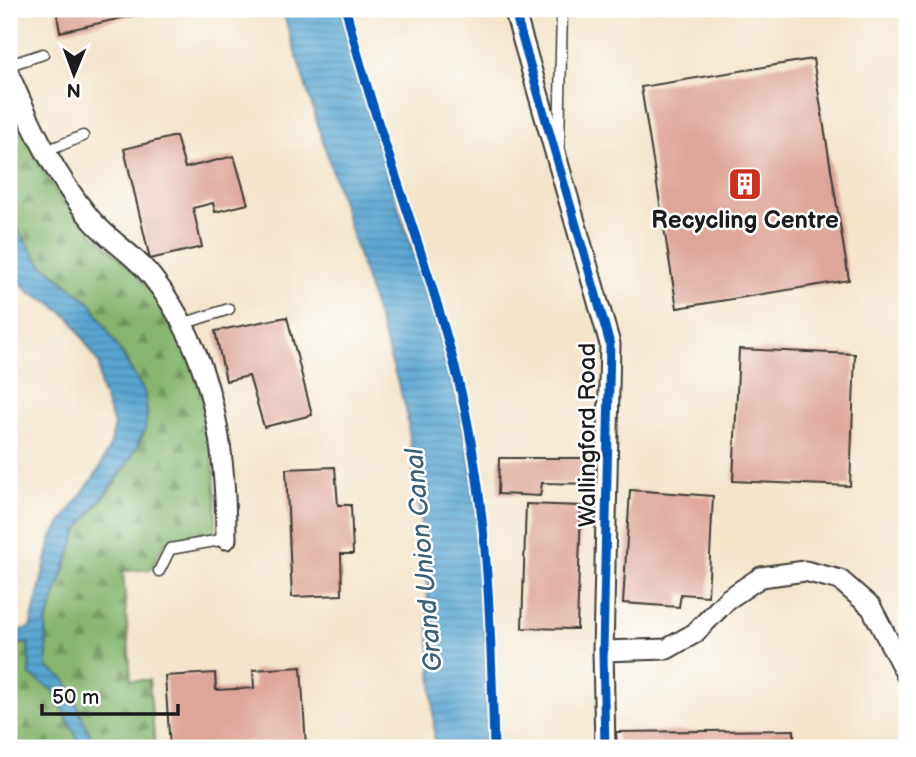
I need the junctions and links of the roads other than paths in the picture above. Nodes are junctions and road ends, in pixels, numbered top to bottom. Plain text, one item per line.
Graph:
1 (514, 9) edge
2 (562, 9) edge
3 (43, 54) dead end
4 (9, 65) edge
5 (9, 74) edge
6 (83, 136) dead end
7 (44, 152) junction
8 (558, 166) junction
9 (229, 309) dead end
10 (182, 324) junction
11 (226, 539) joint
12 (159, 571) dead end
13 (603, 651) junction
14 (907, 676) edge
15 (605, 748) edge

1 - 8 street, Wallingford Road
2 - 8 lane
3 - 4 lane
5 - 7 street
6 - 7 lane
7 - 10 street
8 - 13 street, Wallingford Road
9 - 10 lane
10 - 11 street
11 - 12 lane
13 - 14 street
13 - 15 street, Wallingford Road

